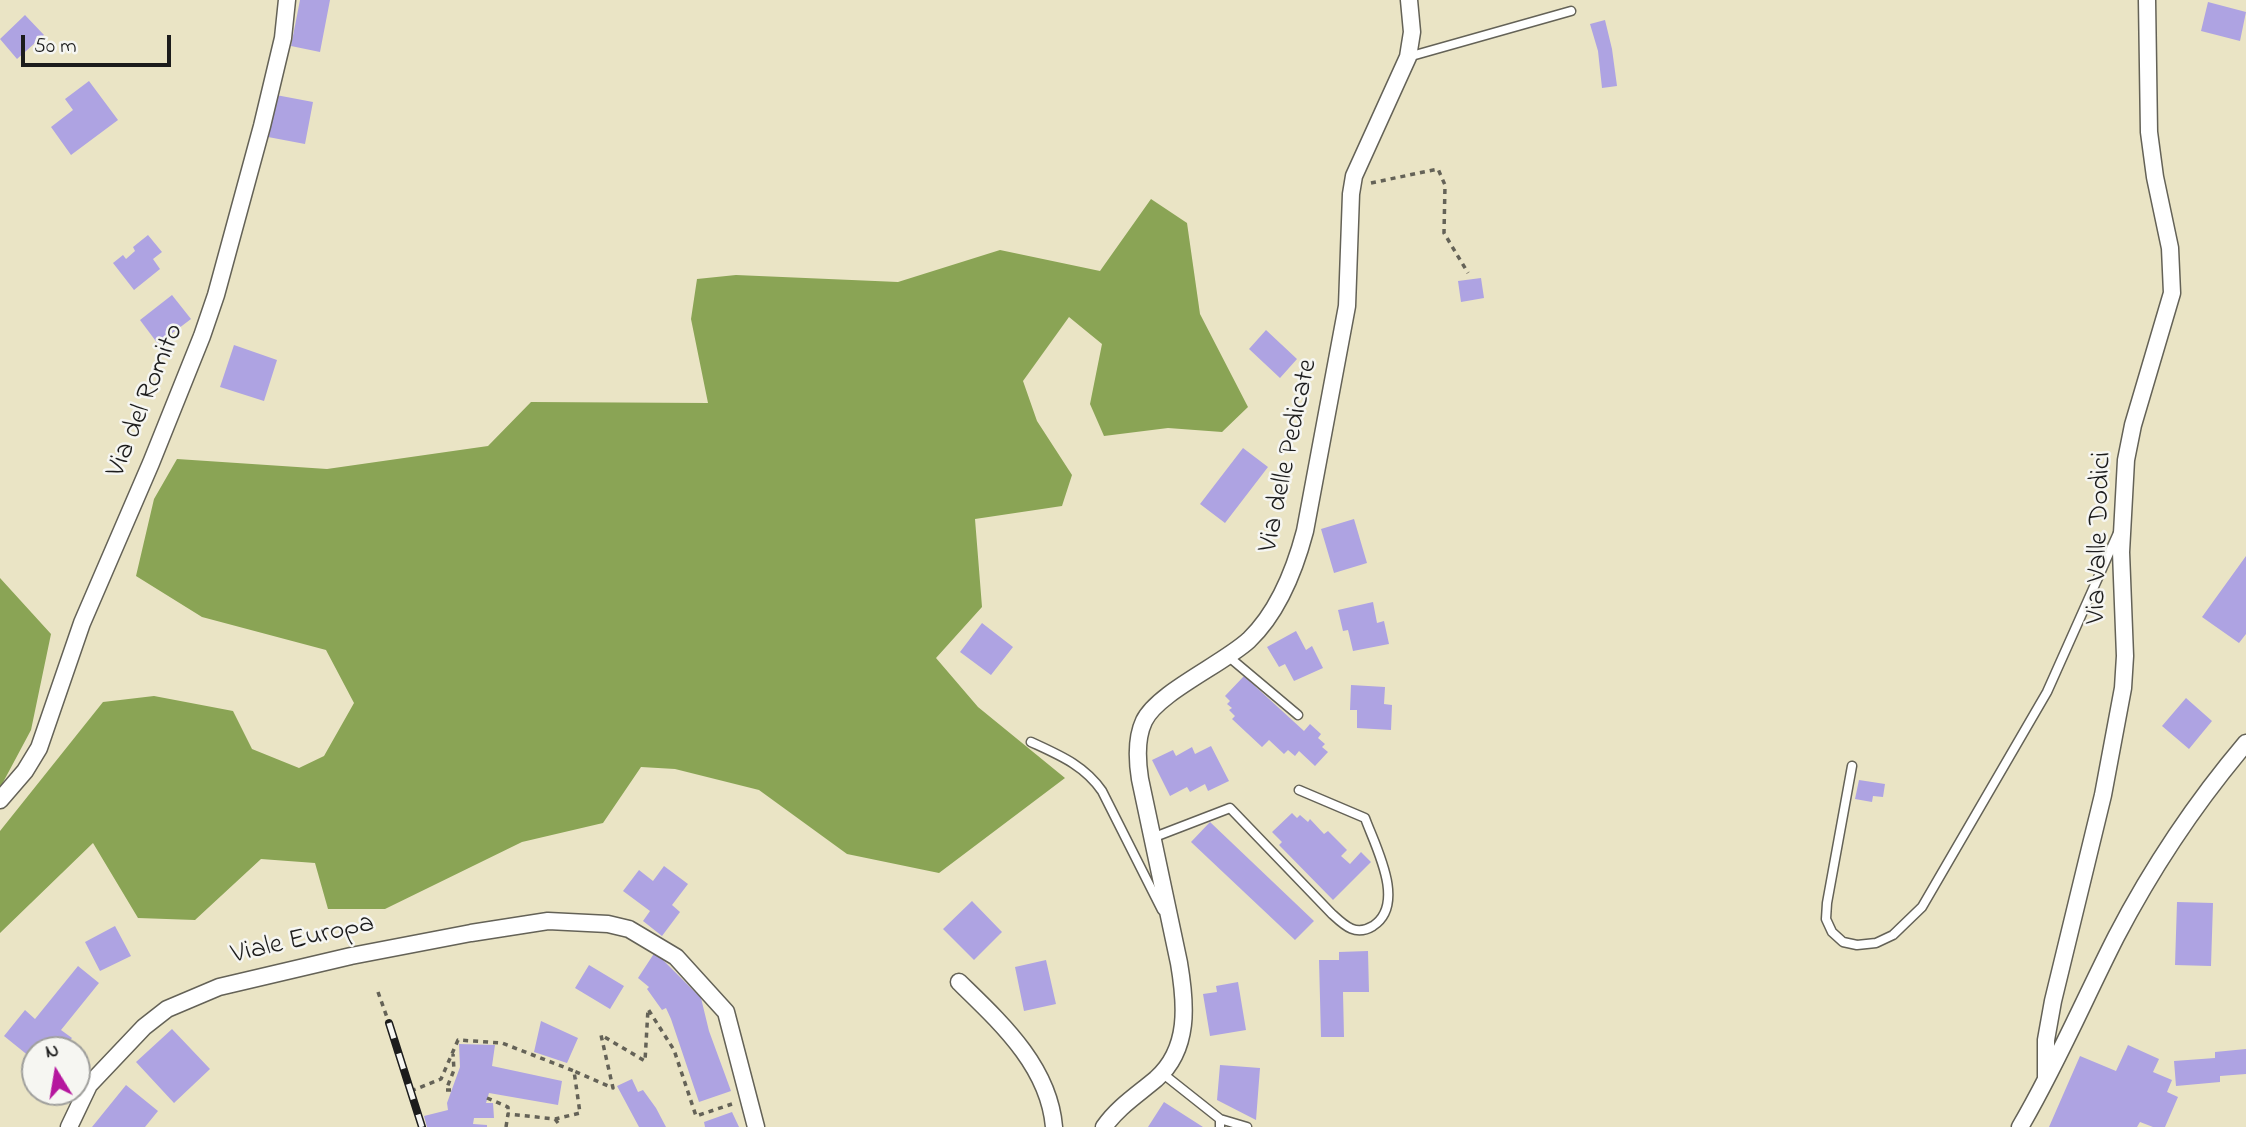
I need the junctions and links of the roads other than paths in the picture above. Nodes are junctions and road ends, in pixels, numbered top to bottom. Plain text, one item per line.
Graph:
1 (287, 0) edge
2 (1409, 0) edge
3 (2147, 0) edge
4 (1572, 11) dead end
5 (1408, 57) junction
6 (2122, 524) junction
7 (1228, 657) junction
8 (1298, 715) dead end
9 (1031, 742) dead end
10 (2246, 743) edge
11 (1852, 766) dead end
12 (1299, 790) dead end
13 (0, 800) edge
14 (1152, 838) junction
15 (1173, 931) junction
16 (959, 982) dead end
17 (1162, 1073) junction
18 (2046, 1077) junction
19 (1220, 1123) edge
20 (69, 1127) edge
21 (756, 1127) edge
22 (1054, 1127) edge
23 (1104, 1127) edge
24 (1247, 1127) edge
25 (2020, 1127) edge

1 - 13 street, Via del Romito
2 - 5 street, Via delle Pedicate
3 - 6 street, Via Valle Dodici
4 - 5 lane
5 - 7 street, Via delle Pedicate
6 - 11 lane
6 - 18 street, Via Valle Dodici
7 - 8 lane
7 - 14 street, Via delle Pedicate
9 - 15 lane
10 - 18 street
12 - 14 lane
14 - 15 street, Via delle Pedicate
15 - 17 street, Via delle Pedicate
16 - 22 street
17 - 19 lane
17 - 23 street, Via delle Pedicate
18 - 25 street
19 - 24 lane
20 - 21 street, Viale Europa

